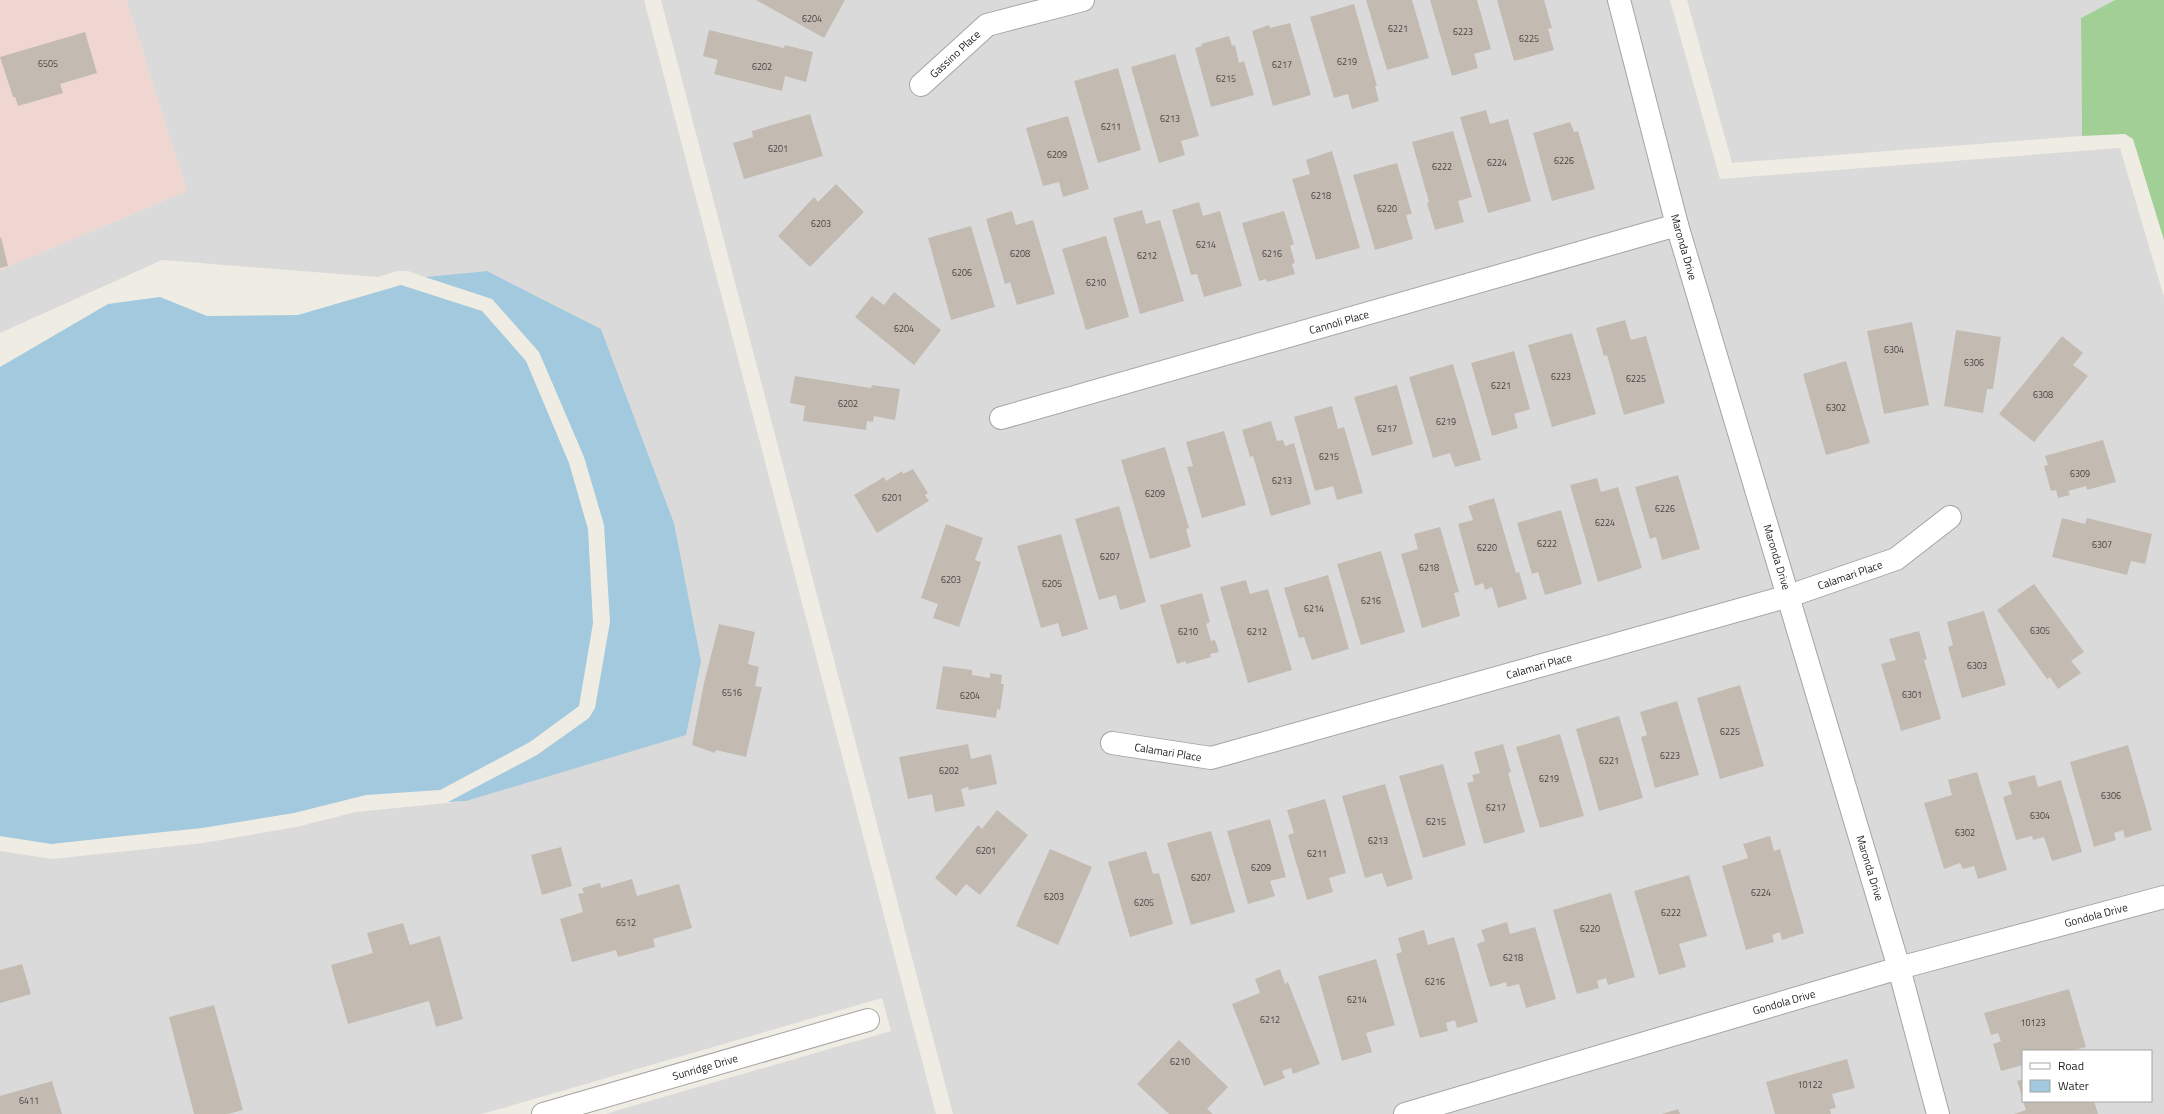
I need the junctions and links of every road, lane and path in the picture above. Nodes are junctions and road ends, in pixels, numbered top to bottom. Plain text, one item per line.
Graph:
1 (1083, 0) edge
2 (1619, 0) edge
3 (921, 85) dead end
4 (1677, 225) junction
5 (1001, 418) dead end
6 (1950, 517) dead end
7 (1789, 596) junction
8 (1112, 743) dead end
9 (2164, 897) edge
10 (1899, 968) junction
11 (868, 1020) dead end
12 (543, 1114) edge
13 (1405, 1114) edge
14 (1938, 1114) edge

1 - 3 street, Gassino Place
2 - 4 street, Maronda Drive
4 - 5 street, Cannoli Place
4 - 7 street, Maronda Drive
6 - 7 street, Calamari Place
7 - 8 street, Calamari Place
7 - 10 street, Maronda Drive
9 - 10 street, Gondola Drive
10 - 13 street, Gondola Drive
10 - 14 street, Maronda Drive
11 - 12 street, Sunridge Drive

